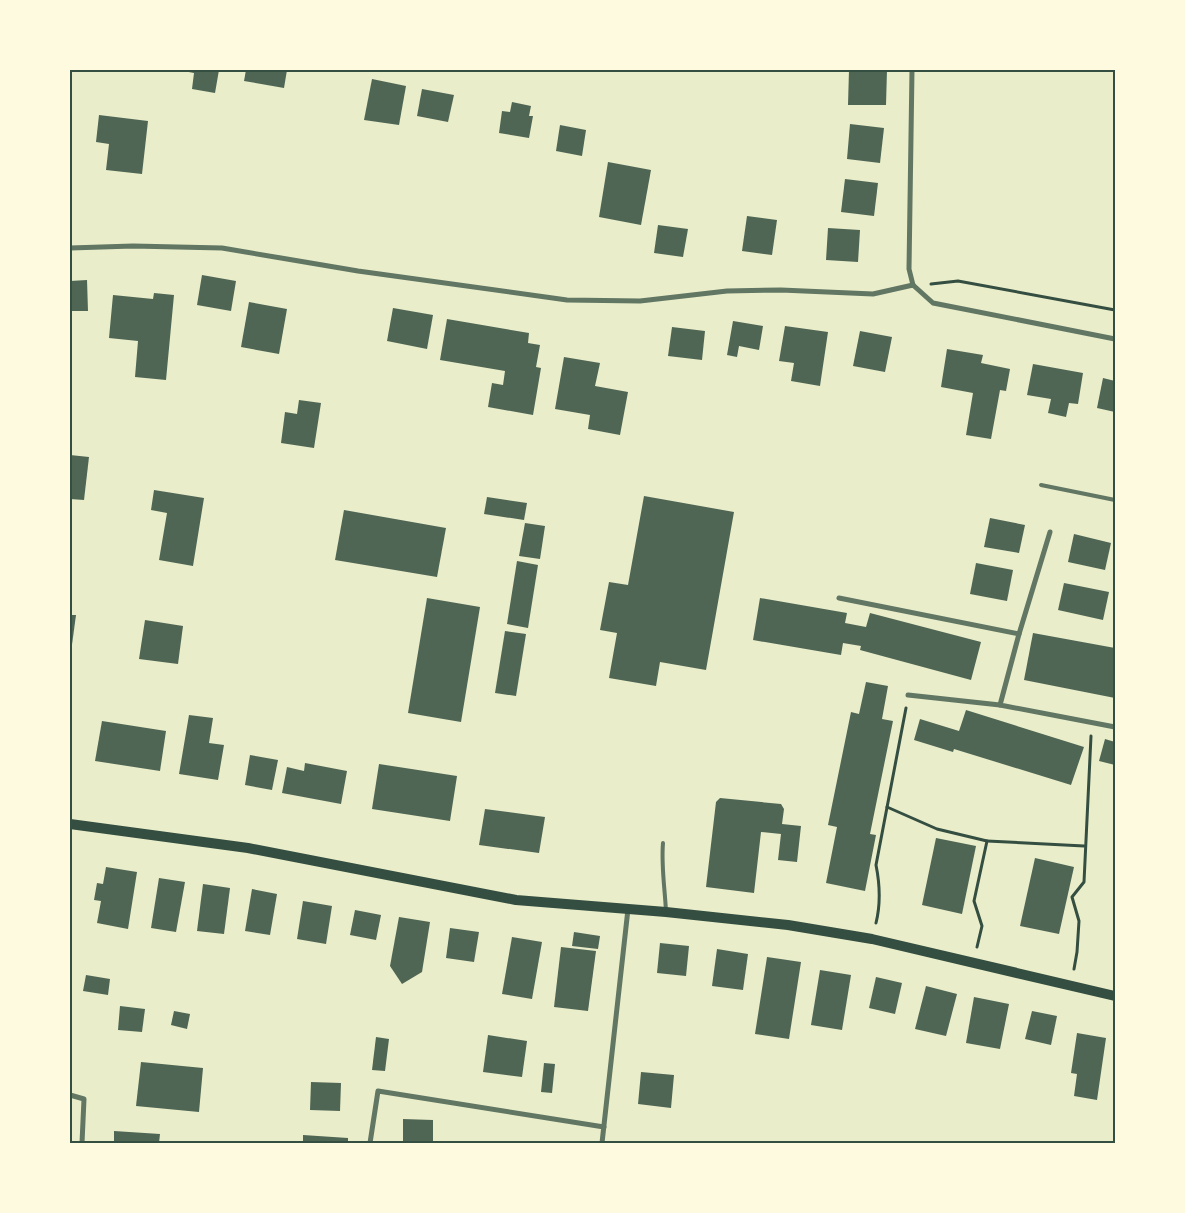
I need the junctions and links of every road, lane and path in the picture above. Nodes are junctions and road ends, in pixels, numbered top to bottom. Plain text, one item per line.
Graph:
1 (912, 70) edge
2 (70, 248) edge
3 (914, 286) junction
4 (1115, 310) edge
5 (1115, 339) edge
6 (1040, 485) dead end
7 (1115, 500) edge
8 (1050, 532) dead end
9 (839, 598) dead end
10 (1019, 634) junction
11 (908, 695) joint
12 (1000, 705) junction
13 (1092, 723) junction
14 (1115, 727) edge
15 (887, 807) junction
16 (70, 824) edge
17 (987, 841) junction
18 (663, 843) dead end
19 (1084, 846) junction
20 (628, 909) junction
21 (666, 912) junction
22 (872, 939) junction
23 (974, 962) junction
24 (1071, 985) junction
25 (1115, 996) edge
26 (70, 1095) edge
27 (604, 1127) junction
28 (82, 1143) edge
29 (370, 1143) edge
30 (602, 1143) edge

1 - 3 street
2 - 3 street
3 - 4 path
3 - 5 street
6 - 7 lane
8 - 10 street
9 - 10 street
10 - 12 street
11 - 12 street
11 - 15 path
12 - 13 street
13 - 14 street
13 - 19 path
15 - 17 path
15 - 22 path
16 - 20 main road
17 - 19 path
17 - 23 path
18 - 21 lane
19 - 24 path
20 - 21 main road
20 - 27 street
21 - 22 main road
22 - 23 main road
23 - 24 main road
24 - 25 main road
26 - 28 street
27 - 29 street
27 - 30 street

